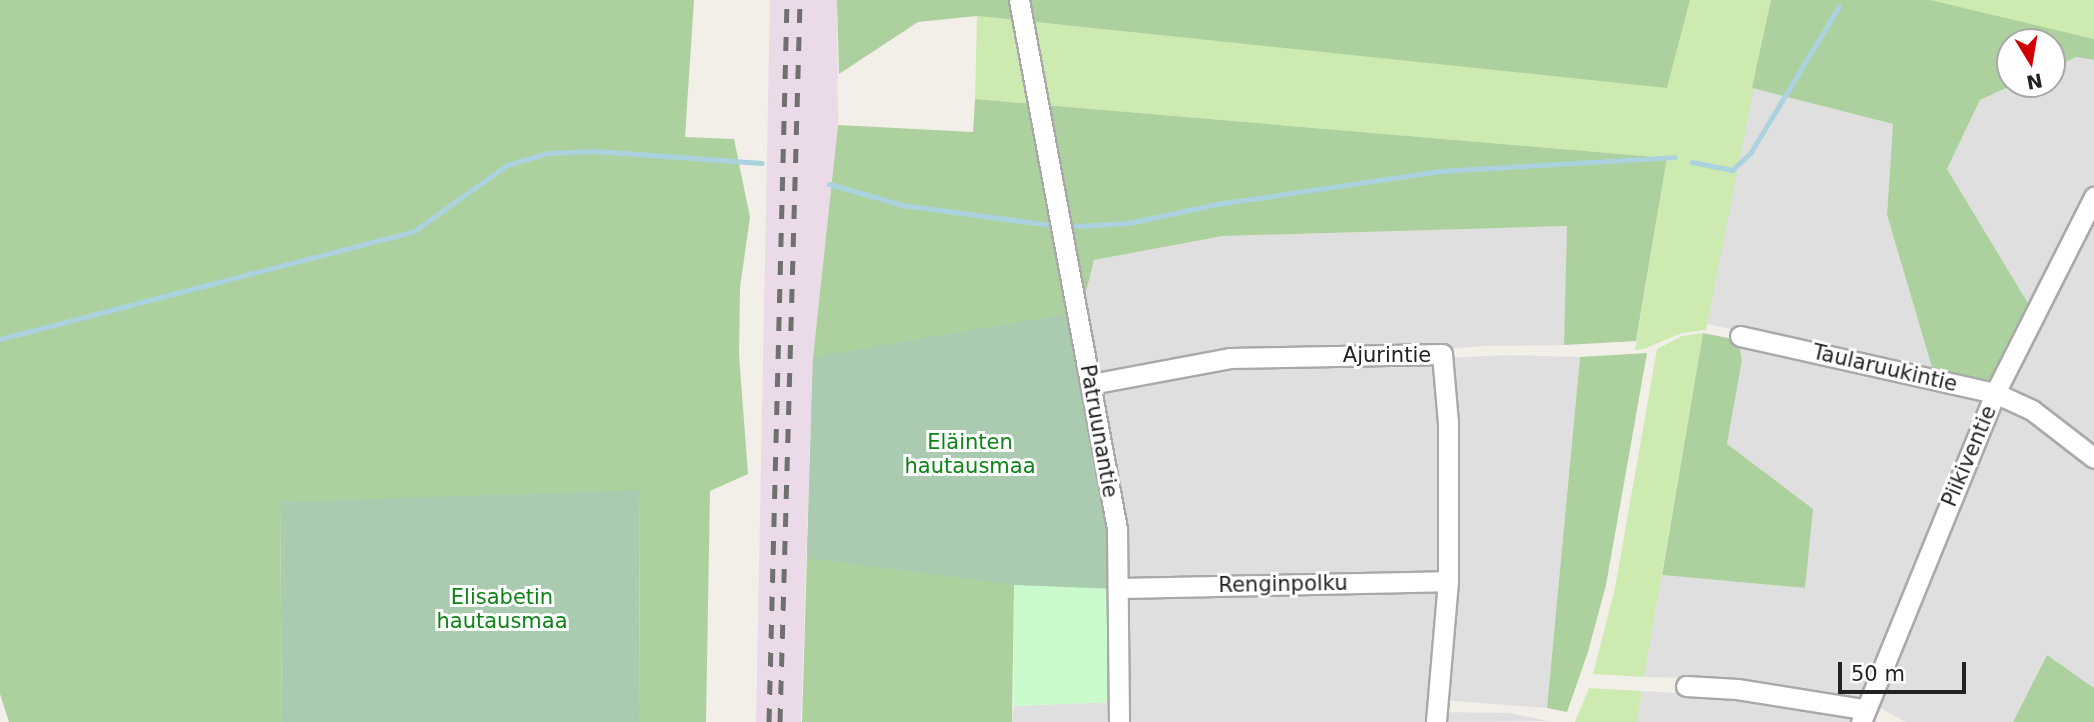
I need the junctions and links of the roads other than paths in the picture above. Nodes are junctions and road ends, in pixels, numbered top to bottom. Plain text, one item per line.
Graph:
1 (1019, 0) edge
2 (2094, 197) edge
3 (1740, 336) dead end
4 (1091, 384) junction
5 (1995, 393) junction
6 (2094, 458) edge
7 (1448, 581) junction
8 (1119, 588) junction
9 (1686, 686) dead end
10 (1862, 716) edge
11 (1119, 722) edge
12 (1436, 722) edge

1 - 4 street, Patruunantie
2 - 5 street, Piikiventie
3 - 5 street, Taularuukintie
4 - 7 street, Ajurintie
4 - 8 street, Patruunantie
5 - 6 street, Taularuukintie
5 - 10 street, Piikiventie
7 - 8 street, Renginpolku
7 - 12 street, Ajurintie
8 - 11 street, Patruunantie
9 - 10 street

